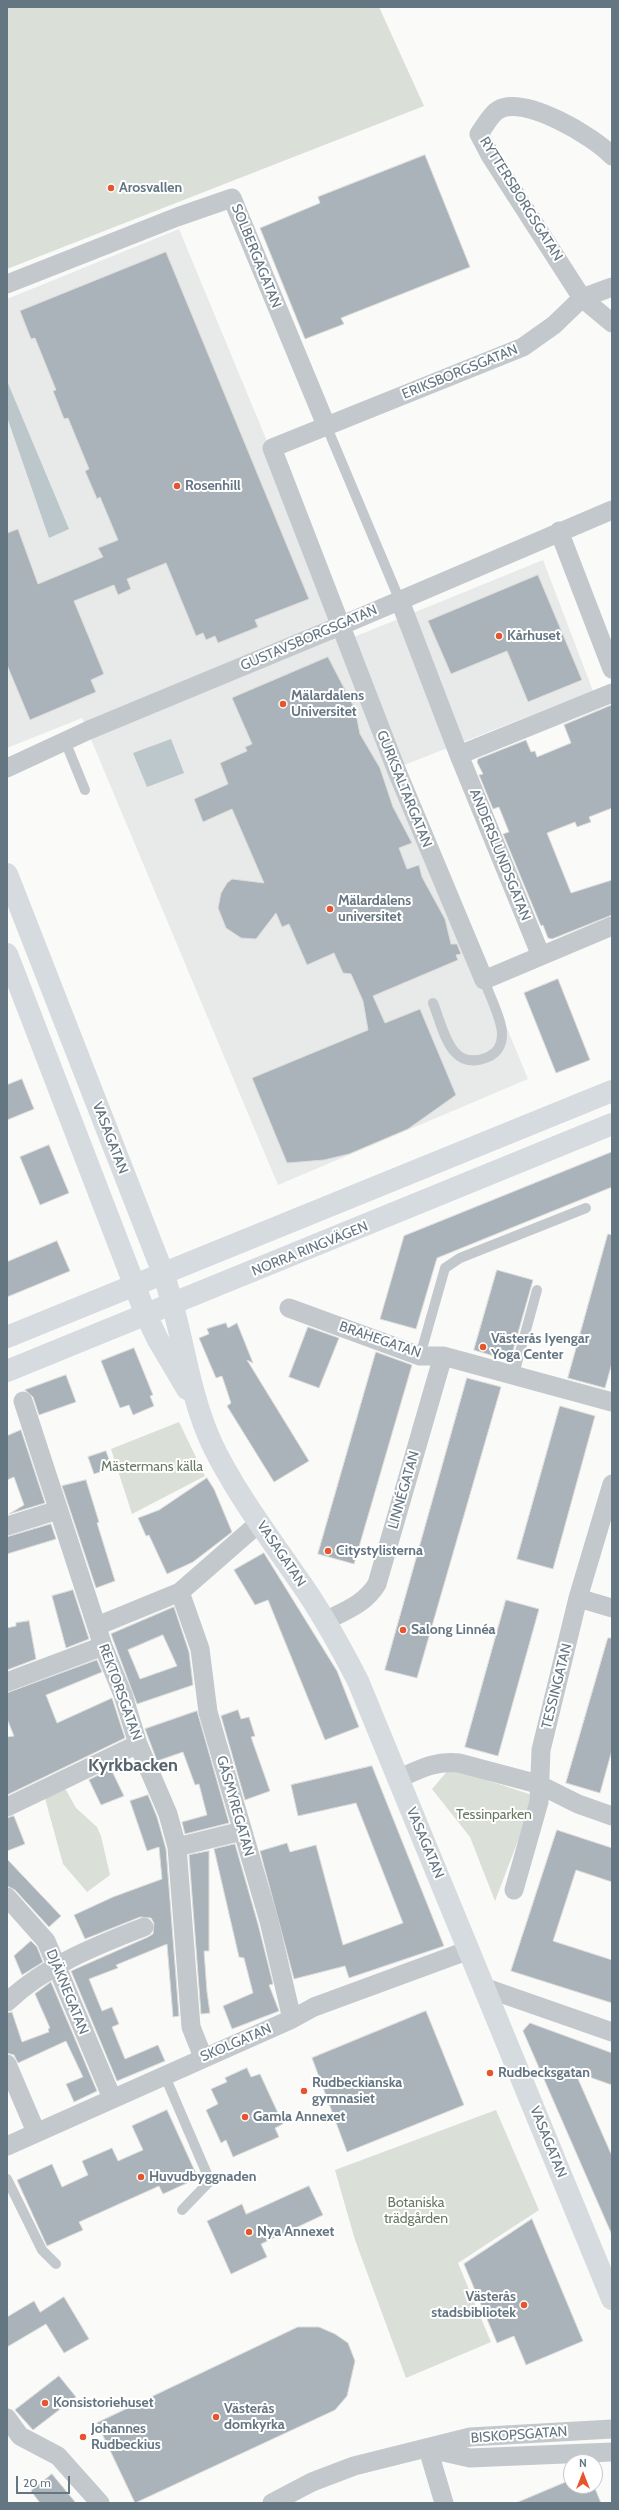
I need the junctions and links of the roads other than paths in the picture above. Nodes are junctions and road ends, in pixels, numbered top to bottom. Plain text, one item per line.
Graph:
1 (612, 156) edge
2 (7, 284) edge
3 (612, 287) edge
4 (582, 298) junction
5 (612, 323) edge
6 (326, 425) junction
7 (612, 510) edge
8 (559, 531) junction
9 (400, 601) junction
10 (340, 626) junction
11 (612, 669) edge
12 (612, 693) edge
13 (65, 741) junction
14 (459, 755) junction
15 (7, 768) edge
16 (85, 790) dead end
17 (7, 874) edge
18 (612, 926) edge
19 (7, 954) edge
20 (541, 956) junction
21 (484, 980) junction
22 (433, 1003) dead end
23 (612, 1091) edge
24 (612, 1124) edge
25 (586, 1208) dead end
26 (163, 1273) junction
27 (135, 1284) junction
28 (537, 1290) dead end
29 (174, 1304) junction
30 (289, 1308) dead end
31 (146, 1315) junction
32 (7, 1337) edge
33 (420, 1356) junction
34 (443, 1356) junction
35 (7, 1371) edge
36 (514, 1374) junction
37 (22, 1401) dead end
38 (612, 1402) edge
39 (198, 1407) junction
40 (612, 1484) edge
41 (58, 1510) junction
42 (259, 1523) junction
43 (7, 1526) edge
44 (180, 1592) junction
45 (578, 1598) junction
46 (612, 1608) edge
47 (325, 1622) junction
48 (97, 1626) junction
49 (103, 1646) junction
50 (7, 1682) edge
51 (138, 1744) junction
52 (398, 1779) junction
53 (538, 1784) junction
54 (7, 1807) edge
55 (612, 1816) edge
56 (242, 1831) junction
57 (177, 1847) junction
58 (514, 1890) dead end
59 (7, 1897) edge
60 (144, 1927) dead end
61 (469, 1950) junction
62 (56, 1966) junction
63 (486, 1988) junction
64 (7, 2002) edge
65 (292, 2019) junction
66 (612, 2032) edge
67 (203, 2057) junction
68 (7, 2064) edge
69 (164, 2074) junction
70 (112, 2098) junction
71 (36, 2132) junction
72 (7, 2146) edge
73 (7, 2178) edge
74 (182, 2210) dead end
75 (56, 2264) dead end
76 (612, 2299) edge
77 (7, 2418) edge
78 (612, 2429) edge
79 (428, 2449) junction
80 (612, 2452) edge
81 (100, 2503) edge
82 (272, 2503) edge
83 (444, 2503) edge

1 - 4 street, RYTTERSBORGSGATAN
2 - 6 street, SOLBERGAGATAN
3 - 4 street
4 - 5 street, RYTTERSBORGSGATAN
4 - 6 street, ERIKSBORGSGATAN
6 - 9 lane
6 - 10 street, GURKSALTARGATAN
7 - 8 street, GUSTAVSBORGSGATAN
8 - 9 street, GUSTAVSBORGSGATAN
8 - 11 street
9 - 10 street, GUSTAVSBORGSGATAN
9 - 14 street, ANDERSLUNDSGATAN
10 - 13 street, GUSTAVSBORGSGATAN
10 - 21 street, GURKSALTARGATAN
12 - 14 street
13 - 15 street, GUSTAVSBORGSGATAN
13 - 16 lane
14 - 20 street, ANDERSLUNDSGATAN
17 - 26 street, VASAGATAN
18 - 20 street
19 - 27 street, VASAGATAN
20 - 21 street
21 - 22 lane
23 - 26 street
24 - 29 street, NORRA RINGVÄGEN
25 - 33 lane
26 - 27 street
26 - 29 street, VASAGATAN
27 - 31 street, VASAGATAN
27 - 32 street
28 - 36 lane
29 - 31 street, NORRA RINGVÄGEN
29 - 39 street, VASAGATAN
30 - 33 street, BRAHEGATAN
31 - 35 street, NORRA RINGVÄGEN
31 - 39 street, VASAGATAN
33 - 34 street, BRAHEGATAN
34 - 36 street, BRAHEGATAN
34 - 47 street, LINNÉGATAN
36 - 38 street, BRAHEGATAN
37 - 41 street, REKTORSGATAN
39 - 42 street, VASAGATAN
40 - 45 street, TESSINGATAN
41 - 43 street
41 - 48 street, REKTORSGATAN
42 - 44 street
42 - 47 street, VASAGATAN
44 - 48 street
44 - 56 street, GÅSMYREGATAN
45 - 46 street
45 - 53 street, TESSINGATAN
47 - 52 street, VASAGATAN
48 - 49 street, REKTORSGATAN
49 - 50 street
49 - 51 street, REKTORSGATAN
51 - 54 street
51 - 57 street, REKTORSGATAN
52 - 53 street
52 - 61 street, VASAGATAN
53 - 55 street
53 - 58 street, TESSINGATAN
56 - 57 street
56 - 65 street, GÅSMYREGATAN
57 - 67 street, REKTORSGATAN
59 - 62 street, DJÄKNEGATAN
60 - 62 street
61 - 63 street, VASAGATAN
61 - 65 street, SKOLGATAN
62 - 64 street
62 - 70 street, DJÄKNEGATAN
63 - 66 street
63 - 76 street, VASAGATAN
65 - 67 street, SKOLGATAN
67 - 69 street, SKOLGATAN
68 - 71 street
69 - 70 street, SKOLGATAN
69 - 74 lane
70 - 71 street, SKOLGATAN
71 - 72 street, SKOLGATAN
73 - 75 lane
77 - 81 street
78 - 79 street, BISKOPSGATAN
79 - 80 street, BISKOPSGATAN
79 - 82 street, BISKOPSGATAN
79 - 83 street

